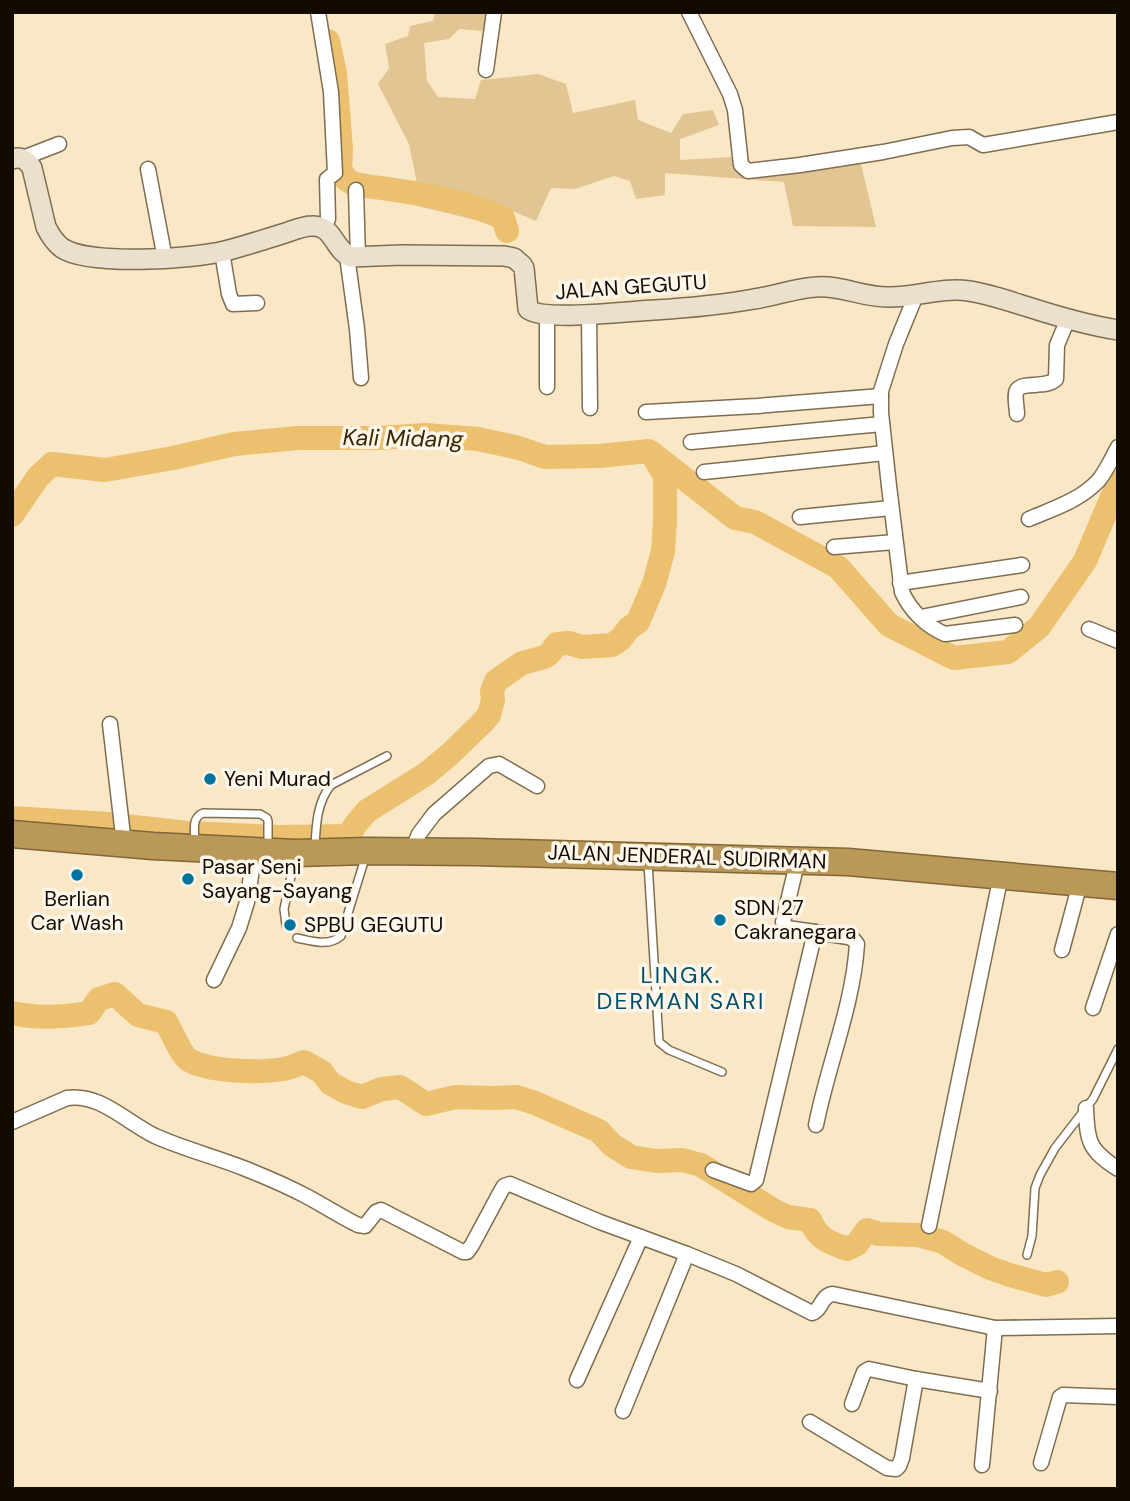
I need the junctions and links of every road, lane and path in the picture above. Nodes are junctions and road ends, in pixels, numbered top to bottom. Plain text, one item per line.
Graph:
1 (318, 12) edge
2 (494, 12) edge
3 (689, 12) edge
4 (486, 70) dead end
5 (1118, 122) edge
6 (59, 145) dead end
7 (16, 155) edge
8 (148, 169) dead end
9 (355, 190) dead end
10 (324, 228) junction
11 (222, 252) junction
12 (353, 257) junction
13 (165, 259) junction
14 (916, 295) junction
15 (257, 303) dead end
16 (589, 314) junction
17 (547, 315) junction
18 (1068, 319) junction
19 (1118, 330) edge
20 (361, 378) dead end
21 (547, 387) dead end
22 (881, 396) junction
23 (590, 408) dead end
24 (646, 412) dead end
25 (1017, 414) dead end
26 (882, 424) junction
27 (691, 442) dead end
28 (1118, 447) edge
29 (885, 453) junction
30 (704, 472) dead end
31 (891, 508) junction
32 (800, 517) dead end
33 (1029, 519) dead end
34 (895, 542) junction
35 (834, 547) dead end
36 (1022, 565) dead end
37 (900, 583) junction
38 (1021, 597) dead end
39 (921, 617) junction
40 (1015, 625) dead end
41 (1089, 629) dead end
42 (1118, 641) edge
43 (110, 724) dead end
44 (387, 756) dead end
45 (537, 786) dead end
46 (123, 832) junction
47 (12, 834) edge
48 (195, 836) junction
49 (311, 843) junction
50 (264, 847) junction
51 (367, 851) junction
52 (412, 851) junction
53 (647, 855) junction
54 (798, 859) junction
55 (1001, 876) junction
56 (1080, 883) junction
57 (1118, 886) edge
58 (286, 925) dead end
59 (815, 932) junction
60 (1118, 934) edge
61 (297, 938) dead end
62 (1062, 950) dead end
63 (214, 980) dead end
64 (1093, 1008) dead end
65 (1118, 1049) edge
66 (722, 1072) dead end
67 (1086, 1108) junction
68 (12, 1122) edge
69 (817, 1125) dead end
70 (713, 1170) dead end
71 (1118, 1170) edge
72 (929, 1226) dead end
73 (641, 1237) junction
74 (687, 1254) junction
75 (1027, 1255) dead end
76 (1118, 1326) edge
77 (995, 1328) junction
78 (916, 1379) junction
79 (577, 1380) dead end
80 (990, 1391) junction
81 (1118, 1396) edge
82 (852, 1404) dead end
83 (623, 1411) dead end
84 (810, 1422) dead end
85 (1041, 1464) dead end
86 (982, 1465) dead end

1 - 10 street
2 - 4 street
3 - 5 street
6 - 7 street
7 - 13 street
8 - 13 street
9 - 12 street
10 - 11 street
10 - 12 street
11 - 13 street
11 - 15 street
12 - 17 street, JALAN GEGUTU
12 - 20 street
14 - 16 street, JALAN GEGUTU
14 - 18 street, JALAN GEGUTU
14 - 22 street
16 - 17 street, JALAN GEGUTU
16 - 23 street
17 - 21 street
18 - 19 street, JALAN GEGUTU
18 - 25 street
22 - 24 street
22 - 26 street
26 - 27 street
26 - 29 street
28 - 33 street
29 - 30 street
29 - 31 street
31 - 32 street
31 - 34 street
34 - 35 street
34 - 37 street
36 - 37 street
37 - 39 street
38 - 39 street
39 - 40 street
41 - 42 street
43 - 46 street
44 - 49 lane
45 - 52 street
46 - 47 highway, JALAN JENDERAL SUDIRMAN
46 - 48 highway, JALAN JENDERAL SUDIRMAN
48 - 50 highway, JALAN JENDERAL SUDIRMAN
48 - 50 lane
49 - 50 highway, JALAN JENDERAL SUDIRMAN
49 - 51 highway, JALAN JENDERAL SUDIRMAN
49 - 58 lane
50 - 63 street
51 - 52 highway, JALAN JENDERAL SUDIRMAN
51 - 61 lane
52 - 53 highway, JALAN JENDERAL SUDIRMAN
53 - 54 highway, JALAN JENDERAL SUDIRMAN
53 - 66 lane
54 - 55 highway, JALAN JENDERAL SUDIRMAN
54 - 59 street
55 - 56 highway, JALAN JENDERAL SUDIRMAN
55 - 72 street
56 - 57 highway, JALAN JENDERAL SUDIRMAN
56 - 62 street
59 - 69 street
59 - 70 street
60 - 64 street
65 - 67 lane
67 - 71 street
67 - 75 lane
68 - 73 street
73 - 74 street
73 - 79 street
74 - 77 street
74 - 83 street
76 - 77 street
77 - 80 street
78 - 80 street
78 - 82 street
78 - 84 street
80 - 86 street
81 - 85 street

